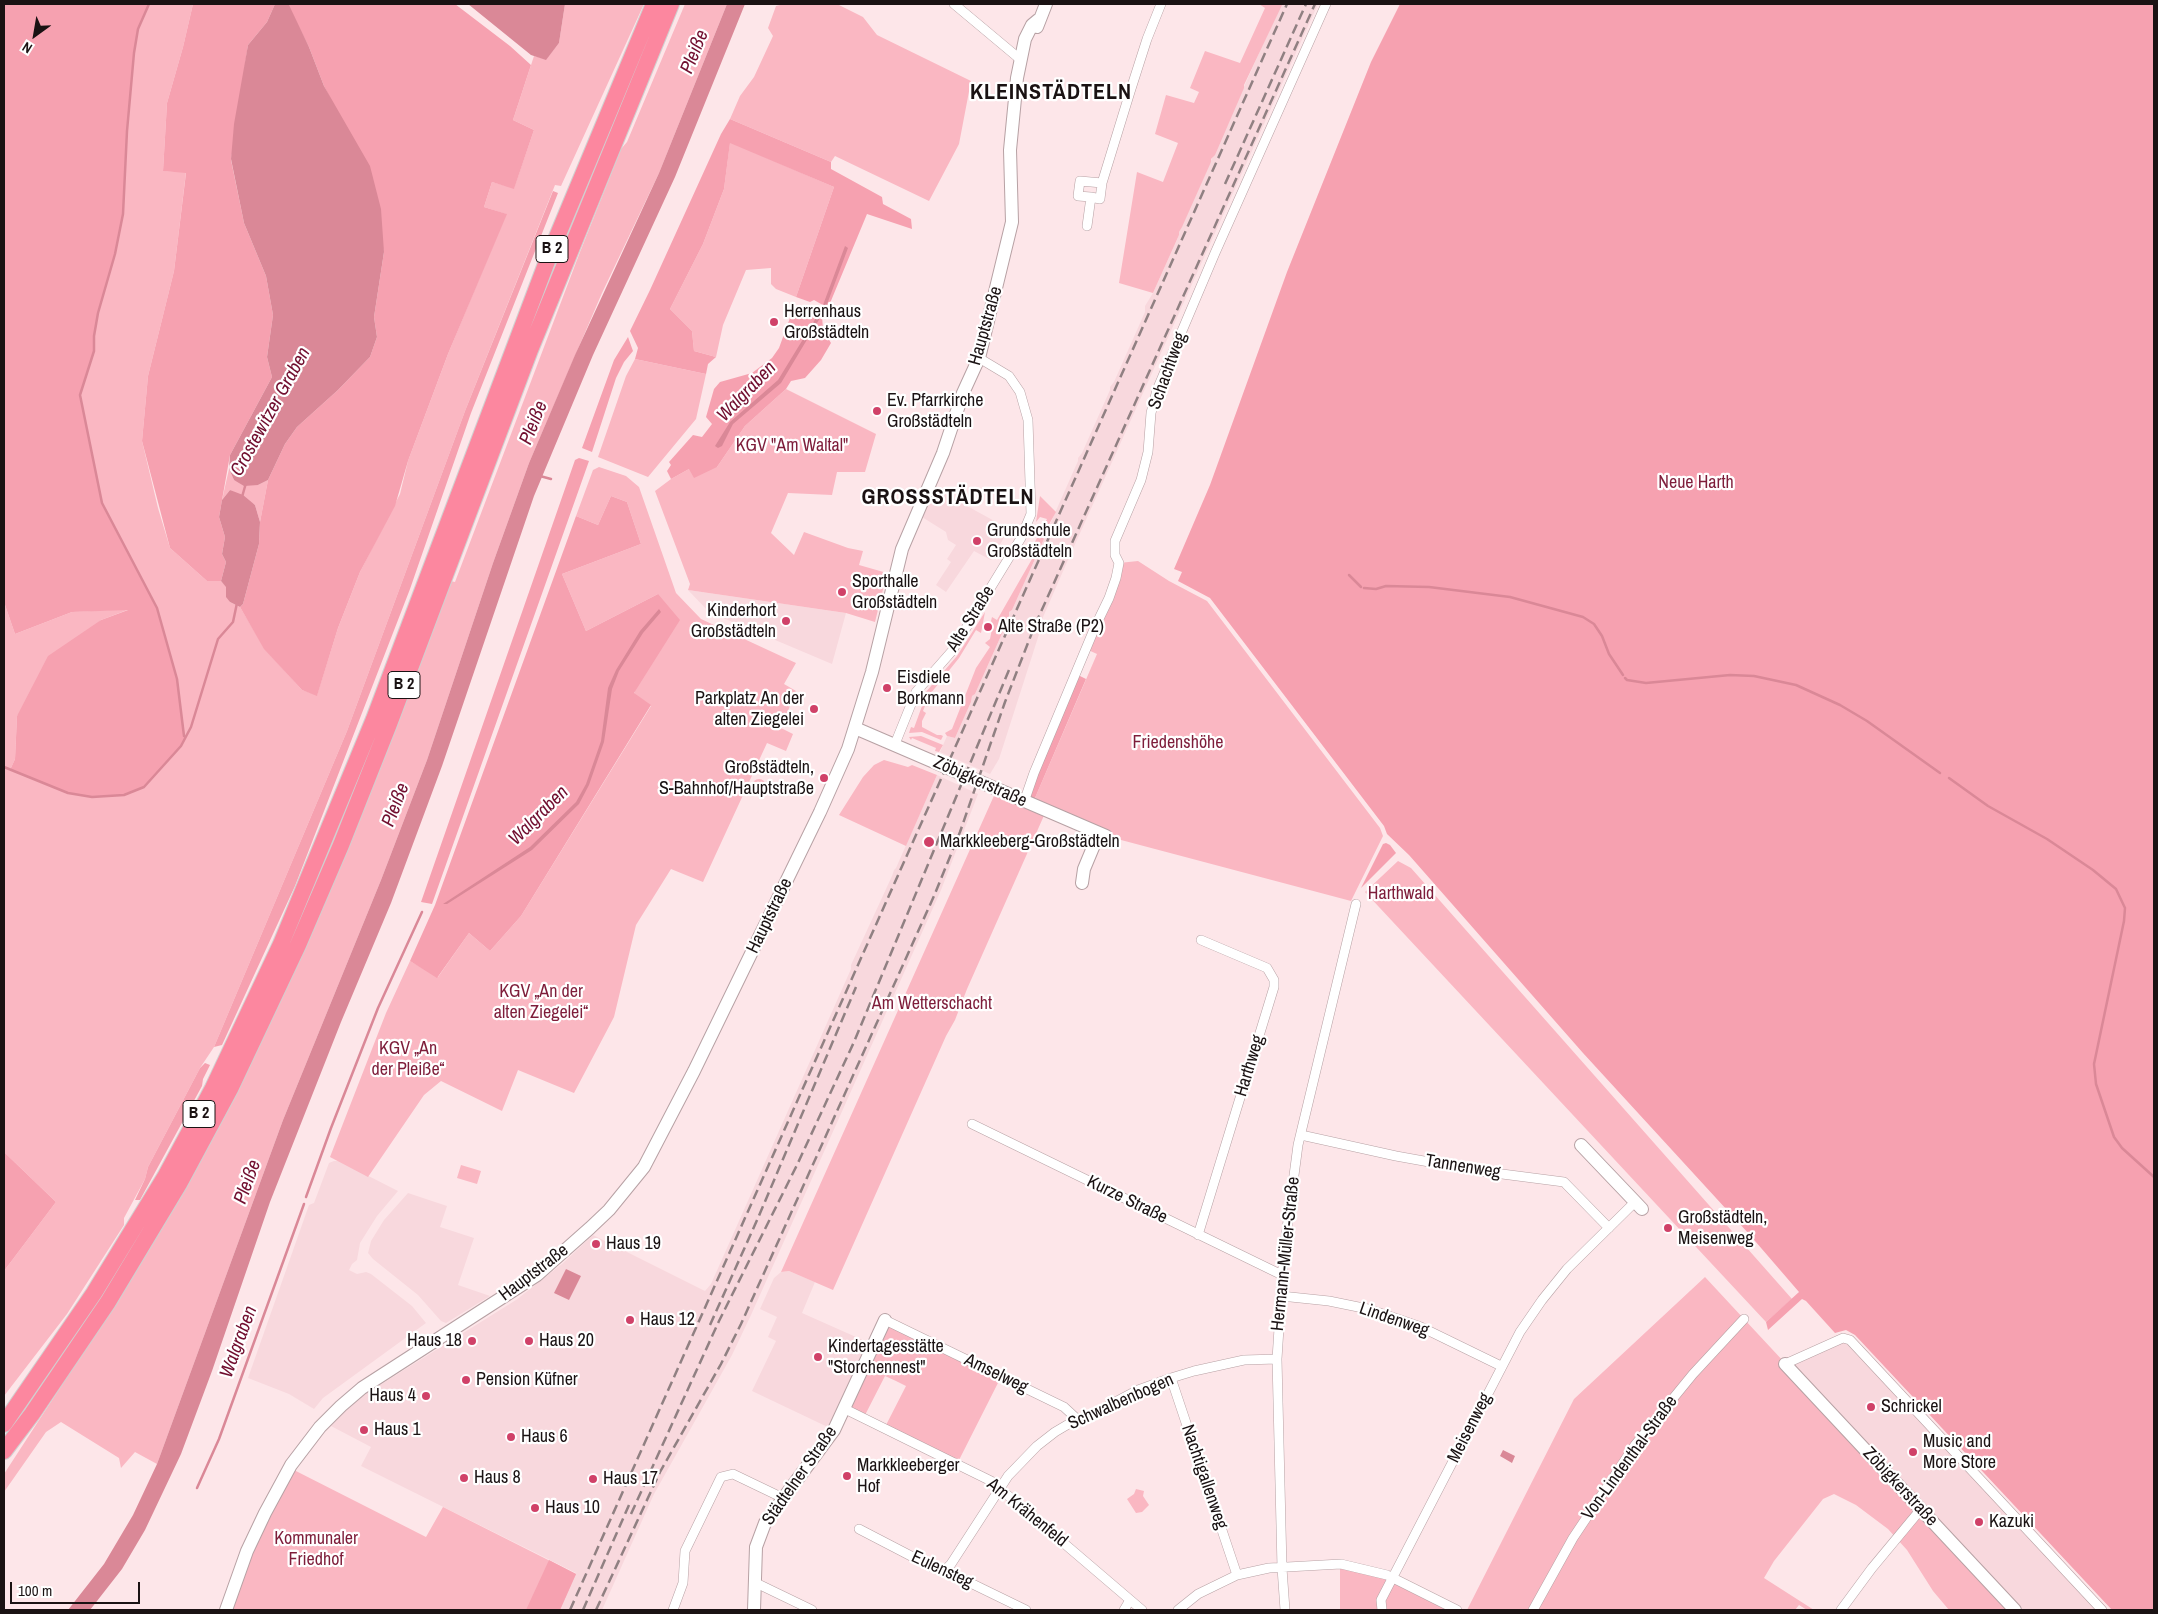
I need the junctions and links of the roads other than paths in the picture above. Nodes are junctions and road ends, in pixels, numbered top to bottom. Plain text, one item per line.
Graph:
1 (654, 4) edge
2 (672, 4) edge
3 (954, 4) edge
4 (1046, 4) edge
5 (1161, 4) edge
6 (1326, 4) edge
7 (1022, 57) junction
8 (1102, 183) junction
9 (1091, 197) junction
10 (1087, 226) dead end
11 (979, 358) junction
12 (855, 728) junction
13 (895, 744) junction
14 (1024, 802) junction
15 (1082, 883) dead end
16 (1356, 904) dead end
17 (1202, 940) dead end
18 (972, 1124) dead end
19 (1301, 1135) junction
20 (1581, 1145) dead end
21 (1638, 1206) joint
22 (1609, 1228) junction
23 (1198, 1234) junction
24 (1282, 1275) junction
25 (1281, 1296) junction
26 (1744, 1319) dead end
27 (885, 1320) joint
28 (1277, 1359) junction
29 (1785, 1364) joint
30 (1501, 1366) junction
31 (1171, 1378) junction
32 (845, 1409) junction
33 (1077, 1419) junction
34 (4, 1424) edge
35 (4, 1451) edge
36 (1001, 1488) junction
37 (783, 1498) junction
38 (1921, 1509) junction
39 (858, 1529) dead end
40 (1282, 1568) junction
41 (944, 1571) junction
42 (1237, 1576) junction
43 (1394, 1578) junction
44 (754, 1582) junction
45 (1130, 1600) junction
46 (226, 1610) edge
47 (673, 1610) edge
48 (754, 1610) edge
49 (812, 1610) edge
50 (1026, 1610) edge
51 (1124, 1610) edge
52 (1142, 1610) edge
53 (1178, 1610) edge
54 (1285, 1610) edge
55 (1382, 1610) edge
56 (1457, 1610) edge
57 (1533, 1610) edge
58 (1841, 1610) edge
59 (2015, 1610) edge
60 (2102, 1610) edge

1 - 34 highway, B 2
2 - 35 highway, B 2
3 - 7 street
4 - 7 main road, Hauptstraße
5 - 8 street
6 - 14 street, Schachtweg
7 - 11 main road, Hauptstraße
8 - 9 street
8 - 9 street
9 - 10 street
11 - 12 main road, Hauptstraße
11 - 13 street, Alte Straße
12 - 13 main road, Zöbigkerstraße
12 - 46 main road, Hauptstraße
13 - 14 main road, Zöbigkerstraße
14 - 15 main road, Zöbigkerstraße
16 - 19 street, Hermann-Müller-Straße
17 - 23 street, Harthweg
18 - 23 street, Kurze Straße
19 - 22 street, Tannenweg
19 - 24 street, Hermann-Müller-Straße
20 - 21 main road
21 - 22 street, Meisenweg
22 - 30 street, Meisenweg
23 - 24 street, Kurze Straße
24 - 25 street, Hermann-Müller-Straße
25 - 28 street, Hermann-Müller-Straße
25 - 30 street, Lindenweg
26 - 57 street, Von-Lindenthal-Straße
27 - 32 main road, Städtelner Straße
27 - 33 street, Amselweg
28 - 31 street, Schwalbenbogen
28 - 40 street, Hermann-Müller-Straße
29 - 38 main road, Zöbigkerstraße
29 - 60 street
30 - 43 street, Meisenweg
31 - 33 street, Schwalbenbogen
31 - 42 street, Nachtigallenweg
32 - 36 street, Am Krähenfeld
32 - 37 main road, Städtelner Straße
33 - 36 street, Schwalbenbogen
36 - 41 street, Schwalbenbogen
36 - 45 street, Am Krähenfeld
37 - 44 main road, Städtelner Straße
37 - 47 street
38 - 58 street
38 - 59 main road, Zöbigkerstraße
39 - 41 street, Eulensteg
40 - 42 street
40 - 43 street
40 - 54 street, Hermann-Müller-Straße
41 - 50 street, Eulensteg
42 - 53 street
43 - 55 street, Meisenweg
43 - 56 street
44 - 48 main road, Städtelner Straße
44 - 49 street
45 - 51 street
45 - 52 street, Am Krähenfeld

